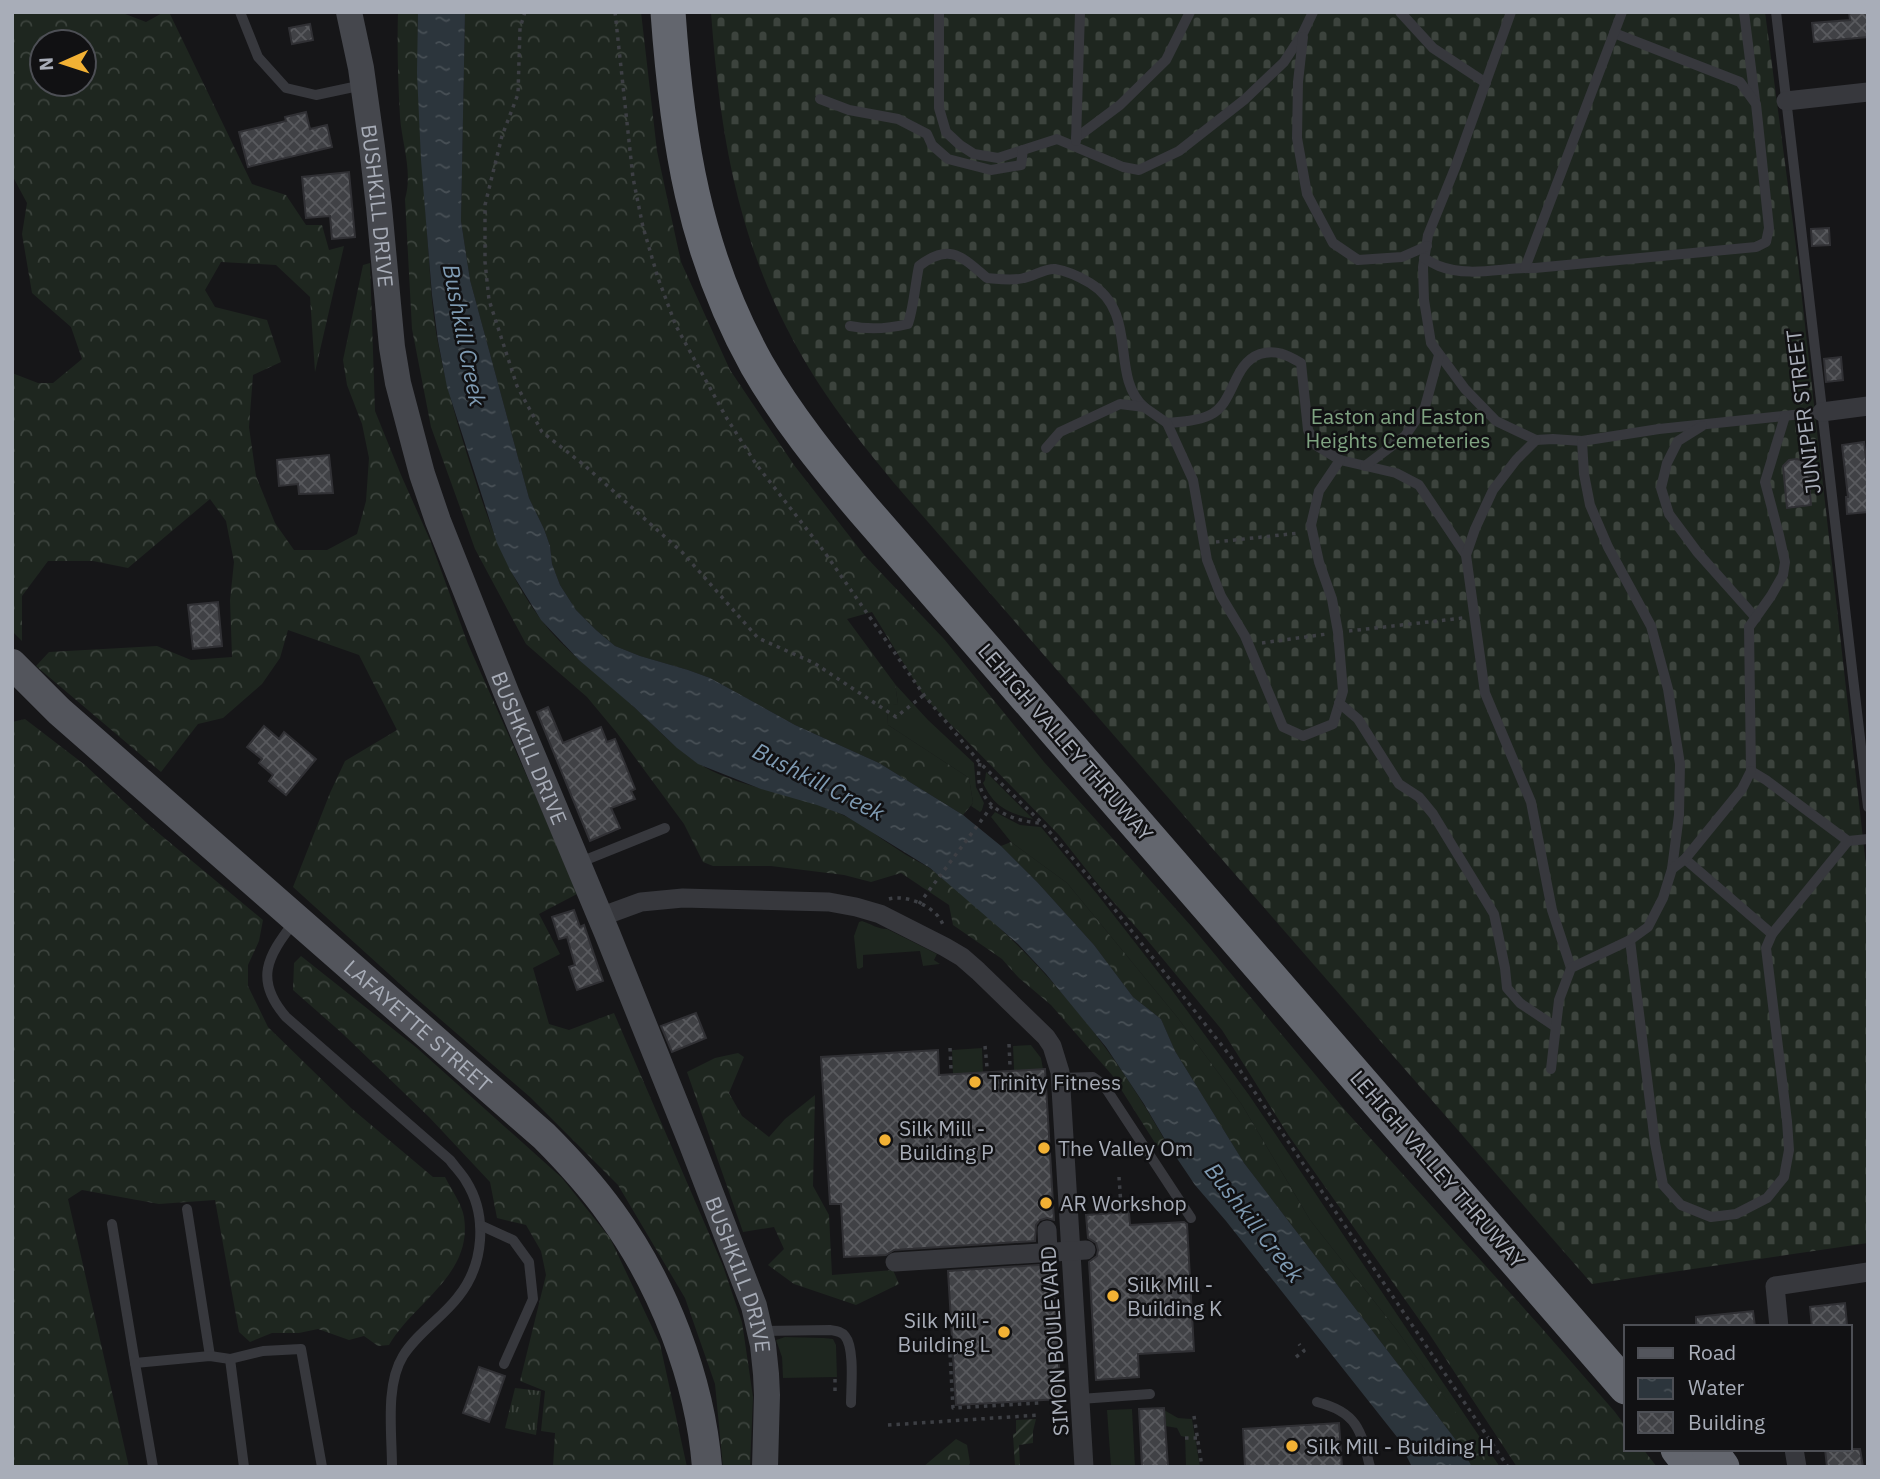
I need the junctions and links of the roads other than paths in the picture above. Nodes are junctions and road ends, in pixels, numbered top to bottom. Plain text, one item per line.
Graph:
1 (240, 12) edge
2 (349, 12) edge
3 (668, 12) edge
4 (690, 12) edge
5 (939, 12) edge
6 (1080, 12) edge
7 (1190, 12) edge
8 (1313, 12) edge
9 (1400, 12) edge
10 (1511, 12) edge
11 (1622, 12) edge
12 (1744, 12) edge
13 (1776, 12) edge
14 (1303, 33) junction
15 (1614, 33) junction
16 (1486, 83) junction
17 (363, 85) junction
18 (1868, 92) edge
19 (820, 99) dead end
20 (1786, 101) junction
21 (1756, 104) junction
22 (1076, 143) junction
23 (1023, 150) junction
24 (1427, 246) junction
25 (1424, 258) junction
26 (1525, 268) junction
27 (850, 326) dead end
28 (1439, 355) junction
29 (1868, 406) edge
30 (1144, 407) junction
31 (1822, 412) junction
32 (1785, 416) junction
33 (1167, 423) junction
34 (1706, 424) junction
35 (1536, 440) junction
36 (1582, 441) junction
37 (1046, 448) dead end
38 (1340, 460) junction
39 (1366, 466) junction
40 (1466, 555) junction
41 (1756, 618) junction
42 (15, 674) edge
43 (1339, 703) junction
44 (1751, 771) junction
45 (1868, 807) edge
46 (665, 828) dead end
47 (1868, 839) edge
48 (1848, 841) junction
49 (1685, 859) junction
50 (578, 864) junction
51 (1672, 869) junction
52 (600, 917) junction
53 (296, 919) junction
54 (1772, 934) junction
55 (1630, 940) junction
56 (1571, 968) junction
57 (1556, 1027) junction
58 (1551, 1069) dead end
59 (1060, 1078) junction
60 (187, 1209) dead end
61 (1191, 1219) dead end
62 (112, 1224) dead end
63 (480, 1225) junction
64 (1046, 1230) dead end
65 (1078, 1250) junction
66 (1048, 1252) junction
67 (895, 1262) dead end
68 (1868, 1272) edge
69 (1779, 1325) edge
70 (761, 1332) junction
71 (1624, 1349) edge
72 (210, 1356) junction
73 (230, 1359) junction
74 (135, 1363) junction
75 (505, 1364) dead end
76 (1624, 1385) edge
77 (1150, 1394) dead end
78 (1080, 1399) junction
79 (1317, 1402) dead end
80 (851, 1403) dead end
81 (1680, 1451) edge
82 (1710, 1451) edge
83 (153, 1467) edge
84 (244, 1467) edge
85 (322, 1467) edge
86 (392, 1467) edge
87 (707, 1467) edge
88 (765, 1467) edge
89 (1084, 1467) edge
90 (1370, 1467) edge
91 (1692, 1467) edge
92 (1722, 1467) edge

1 - 17 lane
2 - 17 street, BUSHKILL DRIVE
3 - 76 highway, LEHIGH VALLEY THRUWAY
4 - 71 highway, LEHIGH VALLEY THRUWAY
5 - 23 lane
6 - 22 lane
7 - 22 lane
8 - 14 lane
9 - 16 lane
10 - 16 lane
11 - 15 lane
12 - 21 lane
13 - 20 lane, JUNIPER STREET
14 - 22 lane
14 - 24 lane
15 - 21 lane
15 - 26 lane
16 - 24 lane
17 - 50 street, BUSHKILL DRIVE
18 - 20 street
19 - 23 lane
20 - 31 lane, JUNIPER STREET
21 - 26 lane
22 - 23 lane
24 - 25 lane
25 - 26 lane
25 - 28 lane
27 - 30 lane
28 - 35 lane
28 - 39 lane
29 - 31 street
30 - 33 lane
30 - 37 lane
31 - 32 lane
31 - 45 lane, JUNIPER STREET
32 - 34 lane
32 - 41 lane
33 - 38 lane
33 - 43 lane
34 - 36 lane
34 - 41 lane
35 - 36 lane
35 - 40 lane
36 - 51 lane
38 - 39 lane
38 - 43 lane
39 - 40 lane
40 - 56 lane
41 - 44 lane
42 - 53 main road, LAFAYETTE STREET
43 - 57 lane
44 - 48 lane
44 - 49 lane
46 - 50 lane
47 - 48 lane
48 - 54 lane
49 - 51 lane
49 - 54 lane
50 - 52 street, BUSHKILL DRIVE
51 - 55 lane
52 - 59 street, SIMON BOULEVARD
52 - 70 street, BUSHKILL DRIVE
53 - 63 lane
53 - 87 main road, LAFAYETTE STREET
54 - 55 lane
55 - 56 lane
56 - 57 lane
57 - 58 lane
59 - 61 lane
59 - 65 street, SIMON BOULEVARD
60 - 72 lane
62 - 74 lane
63 - 75 lane
63 - 86 lane
64 - 66 street
65 - 66 street
65 - 78 street, SIMON BOULEVARD
66 - 67 street
68 - 69 street
70 - 80 lane
70 - 88 street, BUSHKILL DRIVE
72 - 73 lane
72 - 74 lane
73 - 84 lane
73 - 85 lane
74 - 83 lane
77 - 78 lane
78 - 89 street, SIMON BOULEVARD
79 - 90 lane
81 - 91 highway
82 - 92 highway

